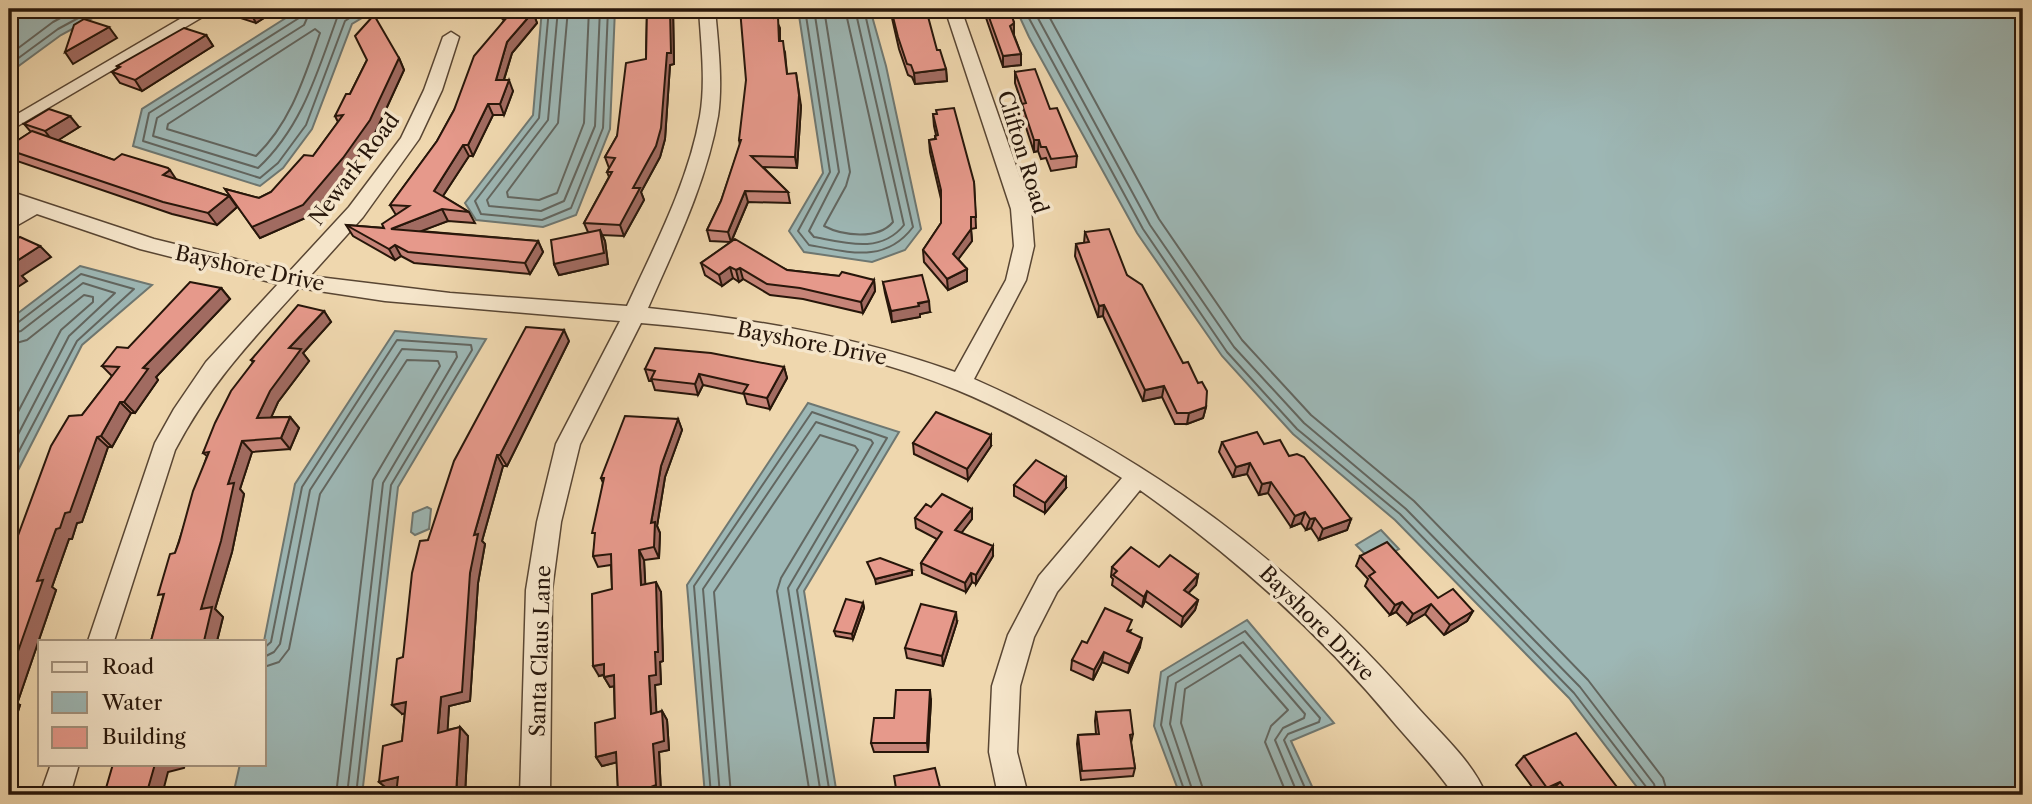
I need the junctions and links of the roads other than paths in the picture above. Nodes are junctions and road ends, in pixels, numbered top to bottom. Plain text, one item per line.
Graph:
1 (208, 9) edge
2 (707, 9) edge
3 (953, 9) edge
4 (451, 37) dead end
5 (9, 126) edge
6 (9, 197) edge
7 (34, 207) junction
8 (9, 224) edge
9 (294, 281) junction
10 (634, 315) junction
11 (961, 382) junction
12 (1138, 477) junction
13 (101, 640) edge
14 (64, 766) edge
15 (55, 795) edge
16 (535, 795) edge
17 (1013, 795) edge
18 (1471, 795) edge

1 - 5 street
2 - 10 street, Santa Claus Lane
3 - 11 street, Clifton Road
4 - 9 street, Newark Road
6 - 7 street, Bayshore Drive
7 - 8 street
7 - 9 street, Bayshore Drive
9 - 10 street, Bayshore Drive
9 - 13 street, Newark Road
10 - 11 street, Bayshore Drive
10 - 16 street, Santa Claus Lane
11 - 12 street, Bayshore Drive
12 - 17 street
12 - 18 street, Bayshore Drive
14 - 15 street

